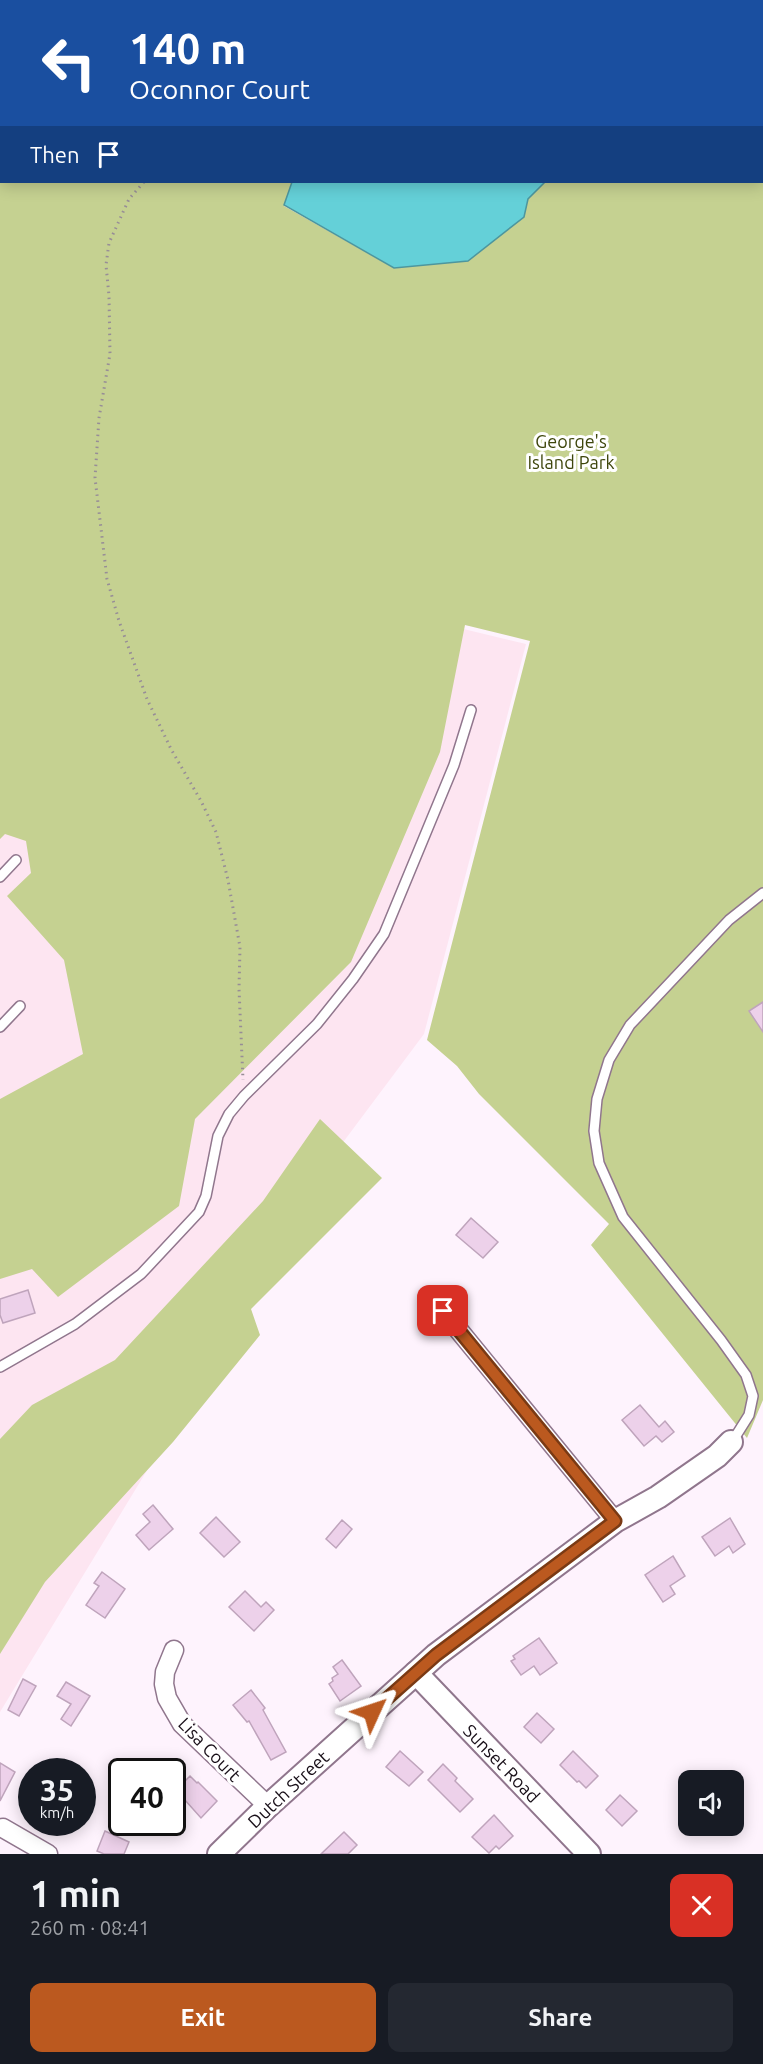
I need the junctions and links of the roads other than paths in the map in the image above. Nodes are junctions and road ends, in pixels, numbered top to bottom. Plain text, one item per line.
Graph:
1 (471, 710) dead end
2 (16, 860) dead end
3 (0, 877) edge
4 (763, 893) edge
5 (20, 1006) dead end
6 (0, 1027) edge
7 (443, 1311) dead end
8 (0, 1367) edge
9 (731, 1442) joint
10 (615, 1521) junction
11 (174, 1650) dead end
12 (416, 1673) junction
13 (268, 1806) junction
14 (3, 1828) dead end
15 (48, 1854) edge
16 (219, 1854) edge
17 (590, 1854) edge

1 - 8 lane
2 - 3 lane
4 - 9 lane
5 - 6 lane
7 - 10 street
9 - 10 street, Dutch Street
10 - 12 street, Dutch Street
11 - 13 street, Lisa Court
12 - 13 street, Dutch Street
12 - 17 street, Sunset Road
13 - 16 street, Dutch Street
14 - 15 street

